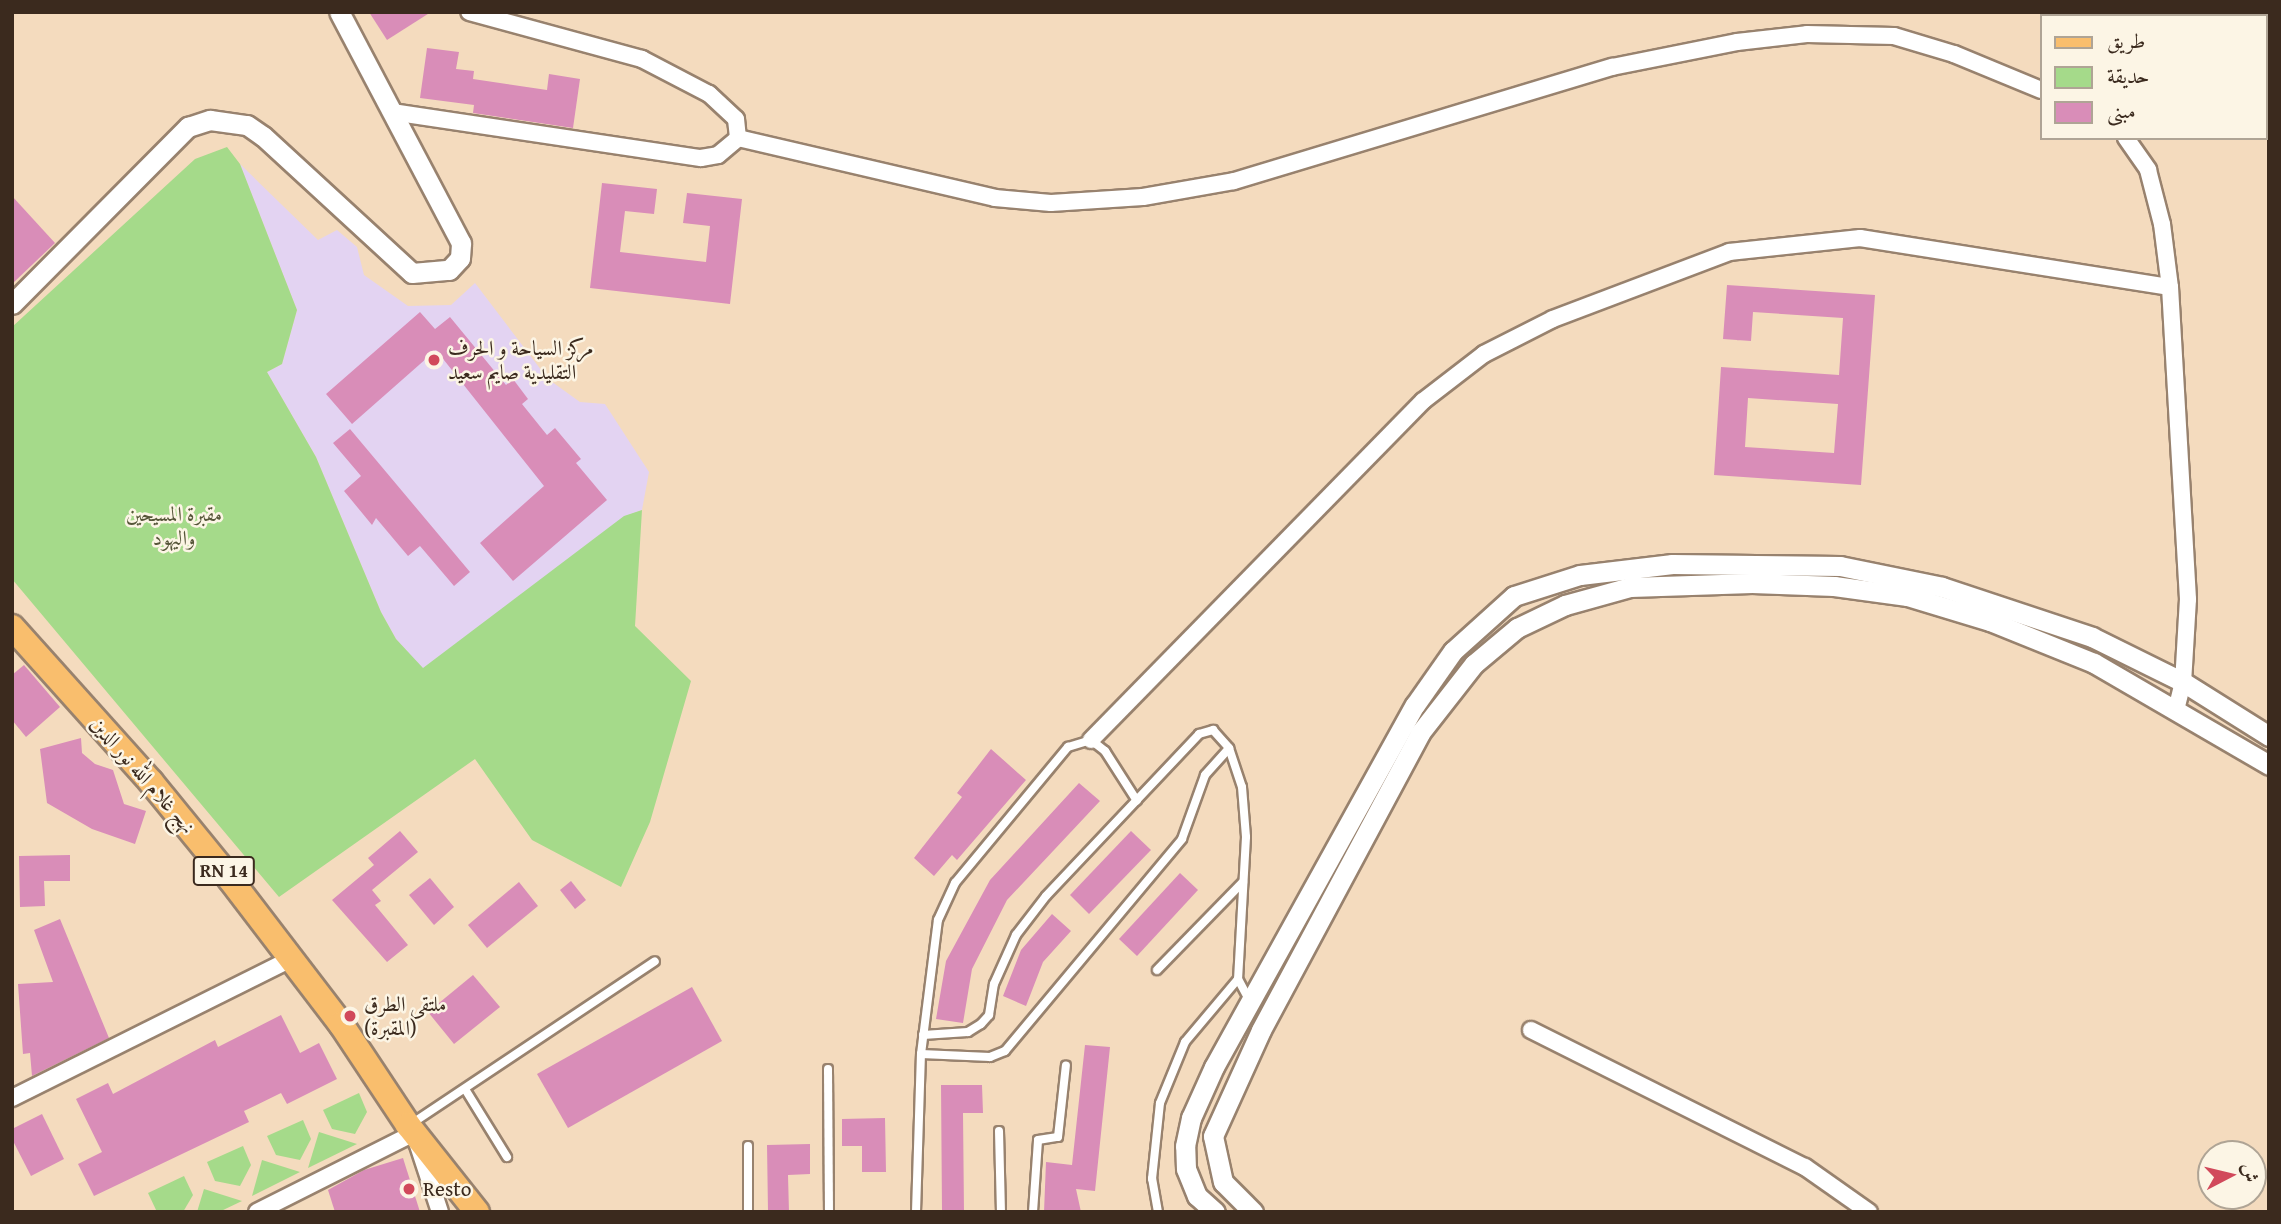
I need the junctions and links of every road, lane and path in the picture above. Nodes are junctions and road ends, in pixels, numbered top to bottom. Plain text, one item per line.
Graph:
1 (339, 12) edge
2 (469, 12) edge
3 (2039, 89) edge
4 (392, 112) junction
5 (738, 138) junction
6 (2127, 140) edge
7 (2170, 287) junction
8 (12, 304) edge
9 (12, 627) edge
10 (2183, 682) junction
11 (2176, 710) junction
12 (2269, 736) edge
13 (1091, 740) junction
14 (1229, 748) junction
15 (2269, 765) edge
16 (1137, 801) junction
17 (1243, 882) junction
18 (291, 959) junction
19 (655, 961) dead end
20 (1157, 970) dead end
21 (1238, 979) junction
22 (1251, 1004) junction
23 (1531, 1030) dead end
24 (923, 1035) junction
25 (920, 1054) junction
26 (1066, 1065) dead end
27 (828, 1069) dead end
28 (465, 1089) junction
29 (12, 1098) edge
30 (411, 1129) junction
31 (999, 1130) dead end
32 (748, 1146) dead end
33 (507, 1157) dead end
34 (257, 1212) edge
35 (440, 1212) edge
36 (460, 1212) edge
37 (477, 1212) edge
38 (748, 1212) edge
39 (829, 1212) edge
40 (916, 1212) edge
41 (1001, 1212) edge
42 (1032, 1212) edge
43 (1158, 1212) edge
44 (1215, 1212) edge
45 (1253, 1212) edge
46 (1869, 1212) edge

1 - 4 street
2 - 5 street
3 - 5 street
4 - 5 street
4 - 8 street
6 - 7 street
7 - 10 street
7 - 13 street
9 - 18 main road, نهج غلام الله نور الدين / RN 14
10 - 11 street
10 - 12 street
10 - 22 street
11 - 15 street
11 - 45 street
13 - 16 lane
13 - 24 lane
14 - 16 lane
14 - 17 lane
14 - 25 lane
16 - 24 lane
17 - 20 lane
17 - 21 lane
18 - 29 street
18 - 30 main road, نهج غلام الله نور الدين / RN 14
19 - 28 lane
21 - 22 lane
21 - 43 lane
22 - 44 street
23 - 46 street
24 - 25 lane
25 - 40 lane
26 - 42 lane
27 - 39 lane
28 - 30 lane
28 - 33 lane
30 - 34 street
30 - 35 street
30 - 36 main road, RN 14
30 - 37 main road, RN 14
31 - 41 lane
32 - 38 lane

